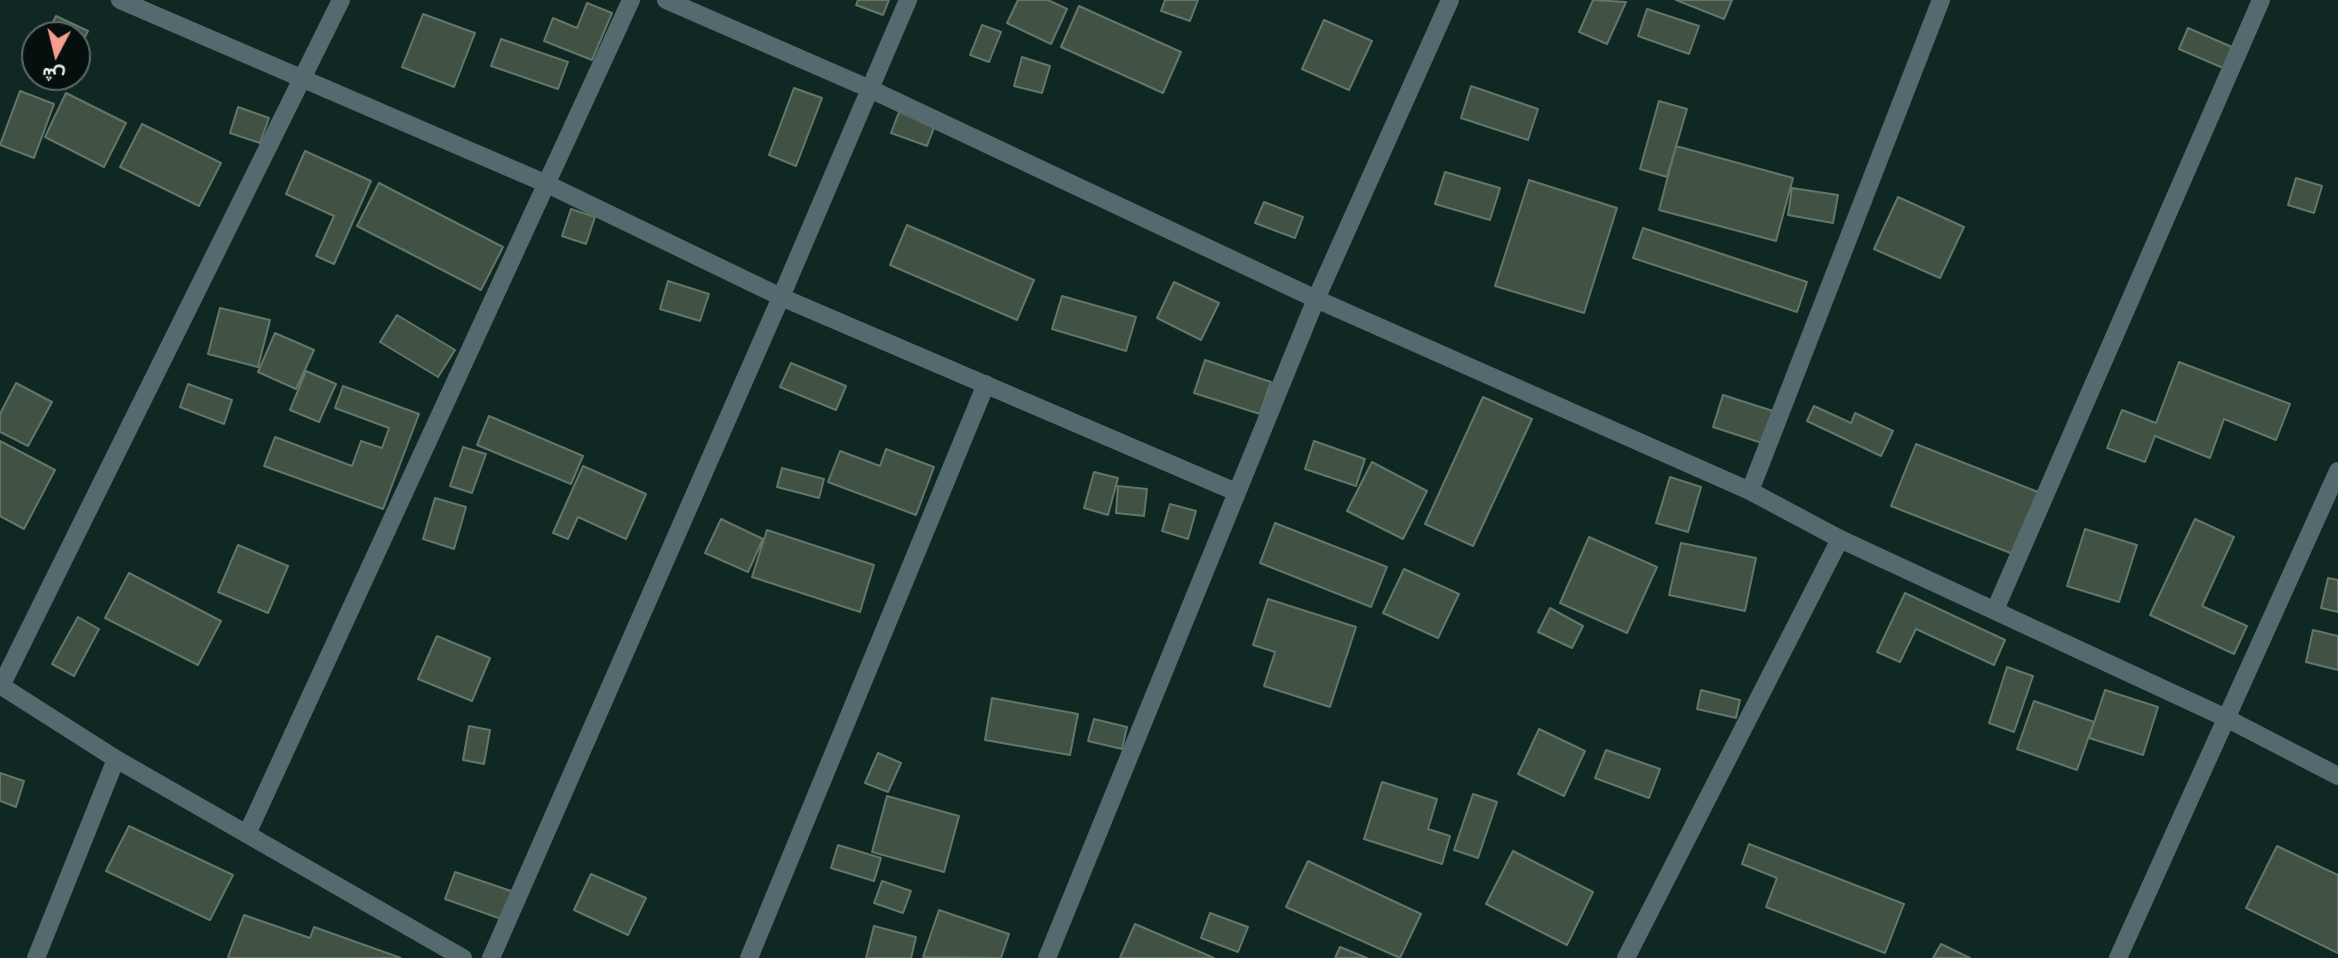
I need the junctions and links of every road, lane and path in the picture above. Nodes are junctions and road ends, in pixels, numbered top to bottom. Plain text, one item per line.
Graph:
1 (120, 0) edge
2 (341, 0) edge
3 (631, 0) edge
4 (666, 0) edge
5 (908, 0) edge
6 (1450, 0) edge
7 (1941, 0) edge
8 (2260, 0) edge
9 (302, 81) junction
10 (870, 89) junction
11 (547, 184) junction
12 (781, 298) junction
13 (1316, 299) junction
14 (986, 384) junction
15 (2338, 471) edge
16 (1750, 491) junction
17 (1236, 492) junction
18 (1840, 539) junction
19 (1996, 610) junction
20 (1, 685) edge
21 (2226, 718) junction
22 (116, 759) junction
23 (2338, 776) edge
24 (247, 834) junction
25 (36, 958) edge
26 (463, 958) edge
27 (491, 958) edge
28 (749, 958) edge
29 (1047, 958) edge
30 (1626, 958) edge
31 (2118, 958) edge

1 - 9 street
2 - 9 street
3 - 11 street
4 - 10 street
5 - 10 street
6 - 13 street
7 - 16 street
8 - 19 street
9 - 11 street
9 - 20 street
10 - 12 street
10 - 13 street
11 - 12 street
11 - 24 street
12 - 14 street
12 - 27 street
13 - 16 street
13 - 17 street
14 - 17 street
14 - 28 street
15 - 21 street
16 - 18 street
17 - 29 street
18 - 19 street
18 - 30 street
19 - 21 street
20 - 22 street
21 - 23 street
21 - 31 street
22 - 24 street
22 - 25 street
24 - 26 street

